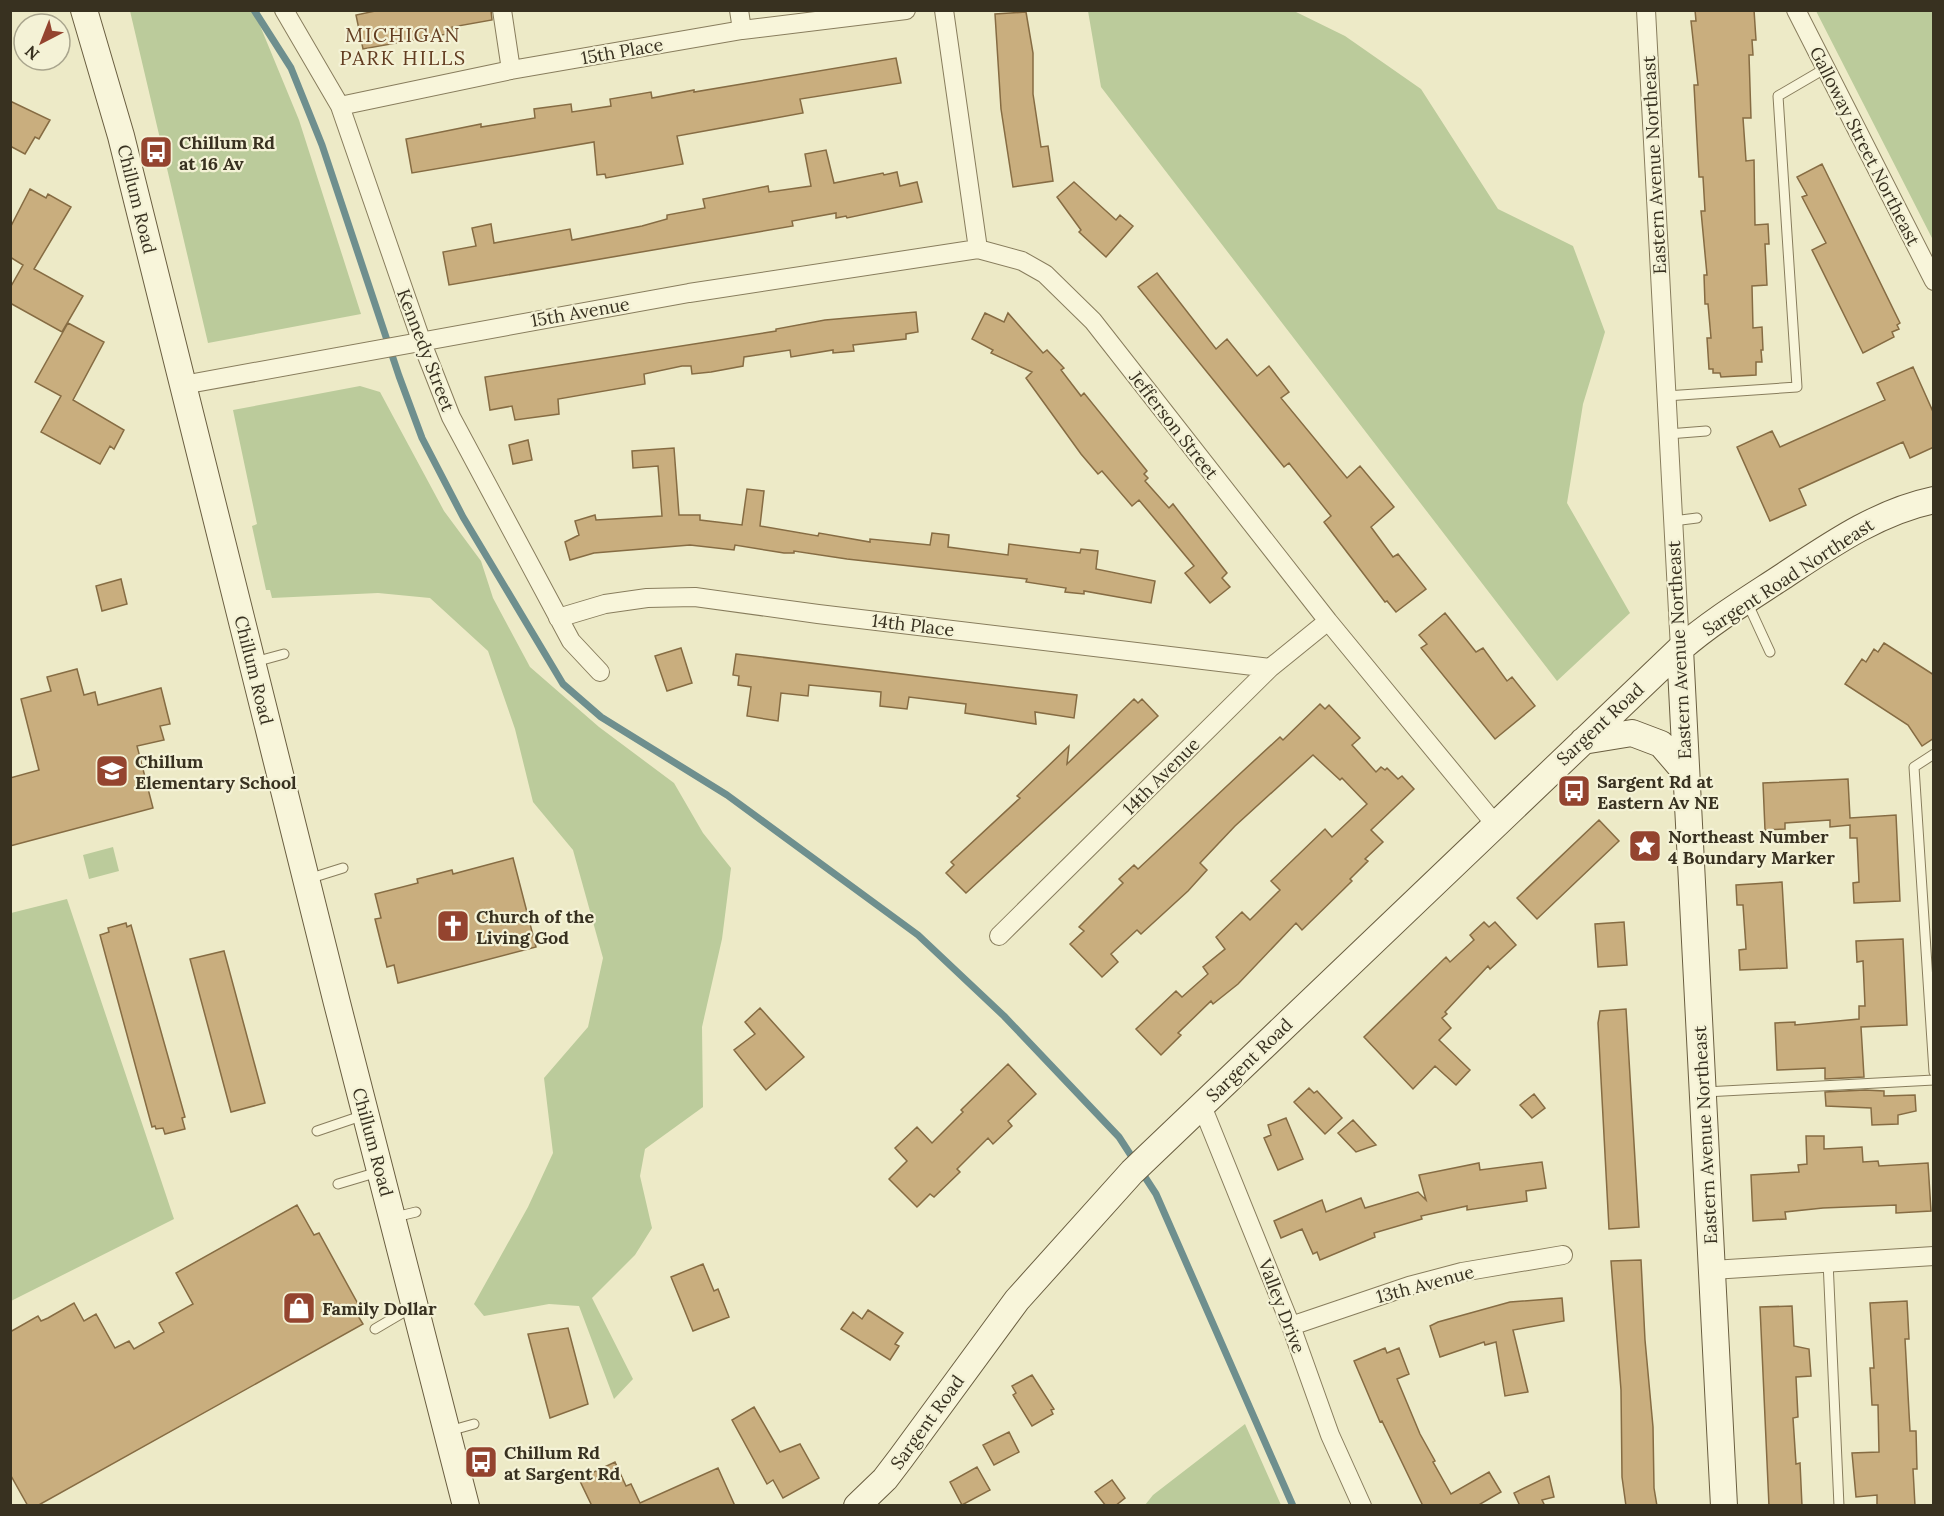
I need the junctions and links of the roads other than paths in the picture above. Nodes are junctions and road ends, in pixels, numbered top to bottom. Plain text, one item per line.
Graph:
1 (84, 10) edge
2 (284, 10) edge
3 (502, 10) edge
4 (739, 10) edge
5 (906, 10) edge
6 (944, 10) edge
7 (1646, 10) edge
8 (1796, 10) edge
9 (742, 30) junction
10 (1826, 68) junction
11 (511, 70) junction
12 (340, 106) junction
13 (978, 249) junction
14 (1934, 281) edge
15 (422, 343) junction
16 (183, 385) junction
17 (1666, 396) junction
18 (1706, 431) dead end
19 (1668, 434) junction
20 (1934, 500) edge
21 (1697, 518) dead end
22 (1673, 521) junction
23 (1746, 600) junction
24 (558, 618) junction
25 (1328, 621) junction
26 (1680, 649) junction
27 (1770, 652) dead end
28 (284, 654) dead end
29 (252, 663) junction
30 (1270, 668) junction
31 (600, 672) dead end
32 (1583, 741) junction
33 (1934, 754) edge
34 (1686, 773) junction
35 (1495, 824) junction
36 (344, 868) dead end
37 (306, 880) junction
38 (999, 936) dead end
39 (1934, 1072) edge
40 (1934, 1080) edge
41 (1703, 1092) junction
42 (1202, 1106) junction
43 (366, 1114) junction
44 (317, 1131) dead end
45 (380, 1171) junction
46 (338, 1184) dead end
47 (1563, 1255) dead end
48 (1934, 1256) edge
49 (1828, 1262) junction
50 (1712, 1270) junction
51 (416, 1304) junction
52 (1291, 1326) junction
53 (375, 1329) dead end
54 (474, 1424) dead end
55 (447, 1431) junction
56 (466, 1506) edge
57 (857, 1506) edge
58 (1362, 1506) edge
59 (1724, 1506) edge
60 (1839, 1506) edge

1 - 16 main road, Chillum Road
2 - 12 street, Kennedy Street
3 - 11 street
4 - 9 street
5 - 9 street, 15th Place
6 - 13 street
7 - 17 street, Eastern Avenue Northeast
8 - 10 street, Galloway Street Northeast
9 - 11 street, 15th Place
10 - 14 street, Galloway Street Northeast
10 - 17 lane
11 - 12 street, 15th Place
12 - 15 street, Kennedy Street
13 - 15 street, 15th Avenue
13 - 25 street, Jefferson Street
15 - 16 street, 15th Avenue
15 - 24 street, Kennedy Street
16 - 29 main road, Chillum Road
17 - 19 street, Eastern Avenue Northeast
18 - 19 lane
19 - 22 street, Eastern Avenue Northeast
20 - 23 main road, Sargent Road Northeast
21 - 22 lane
22 - 26 street, Eastern Avenue Northeast
23 - 26 main road, Sargent Road Northeast
23 - 27 lane
24 - 30 street, 14th Place
24 - 31 street, Kennedy Street
25 - 30 street, 14th Avenue
25 - 35 street, Jefferson Street
26 - 32 main road, Sargent Road
26 - 34 main road, Eastern Avenue Northeast
28 - 29 lane
29 - 37 main road, Chillum Road
30 - 38 street, 14th Avenue
32 - 34 main road
32 - 35 main road, Sargent Road
33 - 39 lane
34 - 41 main road, Eastern Avenue Northeast
35 - 42 main road, Sargent Road
36 - 37 lane
37 - 43 main road, Chillum Road
40 - 41 lane
41 - 50 main road, Eastern Avenue Northeast
42 - 52 street, Valley Drive
42 - 57 main road, Sargent Road
43 - 44 lane
43 - 45 main road, Chillum Road
45 - 46 lane
45 - 51 main road, Chillum Road
47 - 52 street, 13th Avenue
48 - 49 street
49 - 50 street
49 - 60 lane
50 - 59 main road, Eastern Avenue Northeast
51 - 53 lane
51 - 55 main road, Chillum Road
52 - 58 street, Valley Drive
54 - 55 lane
55 - 56 main road, Chillum Road

